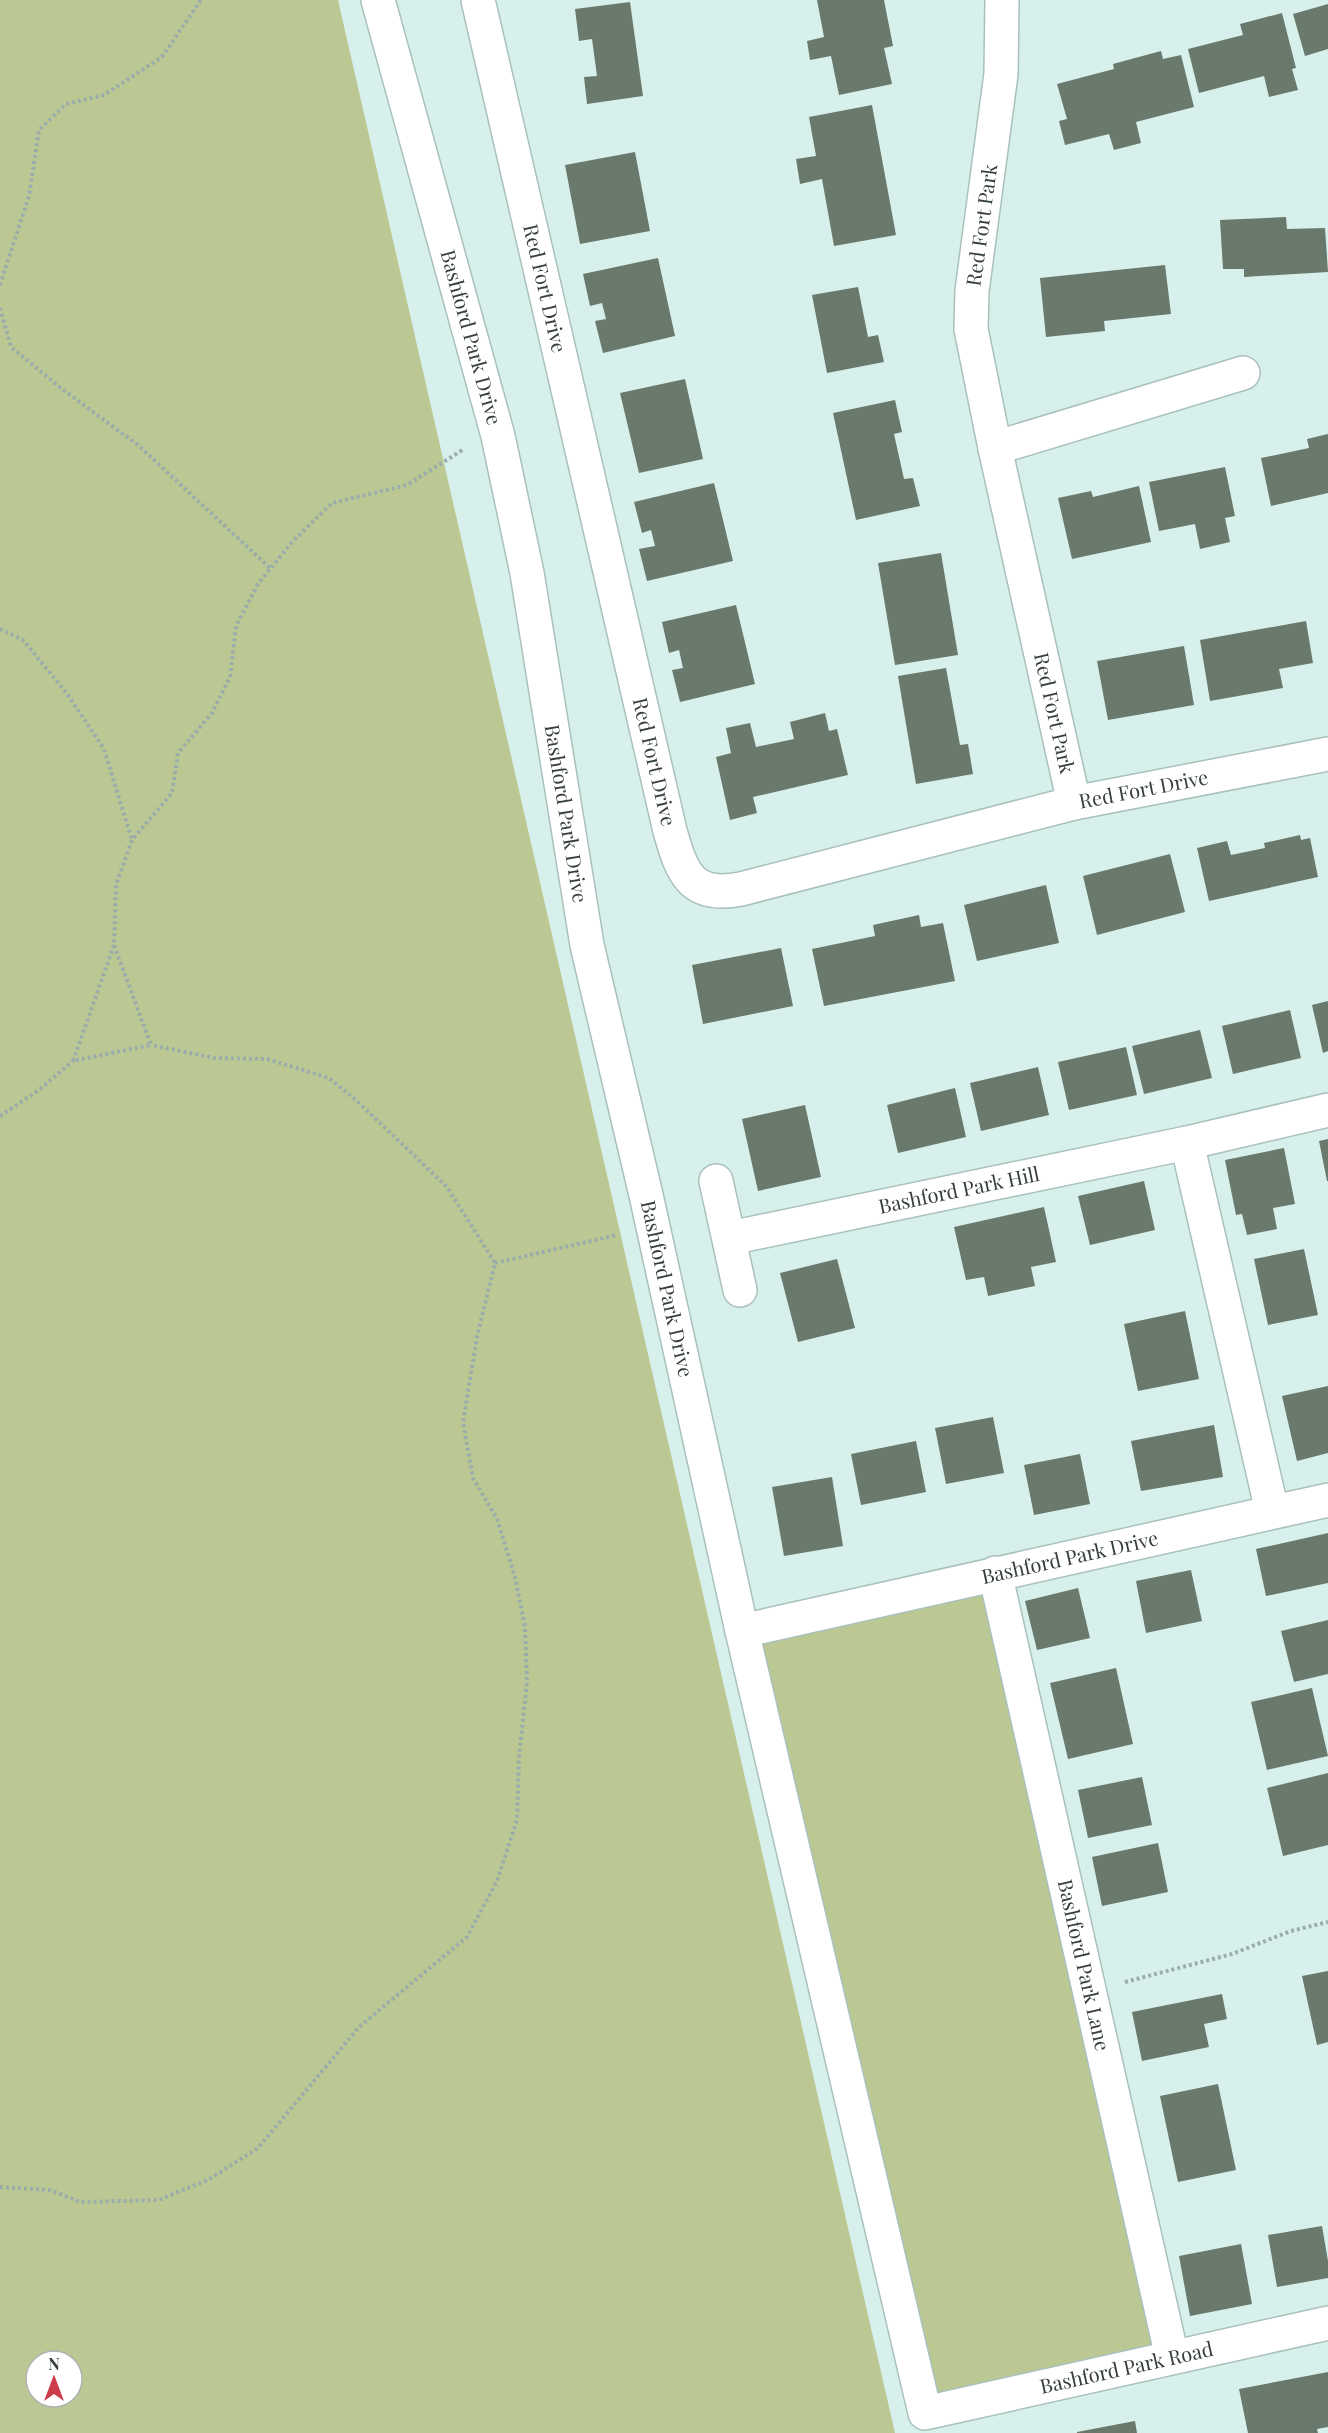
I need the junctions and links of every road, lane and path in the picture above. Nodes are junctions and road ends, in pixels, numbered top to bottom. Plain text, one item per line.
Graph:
1 (201, 0) edge
2 (378, 0) edge
3 (478, 0) edge
4 (1012, 2) edge
5 (0, 285) edge
6 (0, 308) edge
7 (1243, 373) dead end
8 (498, 436) junction
9 (995, 448) junction
10 (271, 569) junction
11 (0, 629) edge
12 (1328, 754) edge
13 (1074, 803) junction
14 (132, 840) junction
15 (114, 945) junction
16 (151, 1045) junction
17 (73, 1061) junction
18 (1328, 1110) edge
19 (0, 1116) edge
20 (1187, 1143) junction
21 (716, 1181) dead end
22 (654, 1231) junction
23 (730, 1238) junction
24 (495, 1263) junction
25 (740, 1290) dead end
26 (1328, 1500) edge
27 (1272, 1511) junction
28 (995, 1573) junction
29 (742, 1631) junction
30 (1328, 1922) edge
31 (1091, 1991) junction
32 (0, 2187) edge
33 (1328, 2323) edge
34 (1172, 2357) junction
35 (925, 2413) joint

1 - 5 path
2 - 8 street, Bashford Park Drive
3 - 13 street, Red Fort Drive
4 - 9 street, Red Fort Park
6 - 10 path
7 - 9 street
8 - 10 path
8 - 22 street, Bashford Park Drive
9 - 13 street, Red Fort Park
10 - 14 path
11 - 14 path
12 - 13 street, Red Fort Drive
14 - 15 path
15 - 16 path
15 - 17 path
16 - 17 path
16 - 24 path
17 - 19 path
18 - 20 street, Bashford Park Hill
20 - 23 street, Bashford Park Hill
20 - 27 street
21 - 23 street
22 - 24 path
22 - 29 street, Bashford Park Drive
23 - 25 street
24 - 32 path
26 - 27 street, Bashford Park Drive
27 - 28 street, Bashford Park Drive
28 - 29 street, Bashford Park Drive
28 - 31 street, Bashford Park Lane
29 - 35 street, Bashford Park Drive
30 - 31 path
31 - 34 street, Bashford Park Lane
33 - 34 street, Bashford Park Road
34 - 35 street, Bashford Park Road

